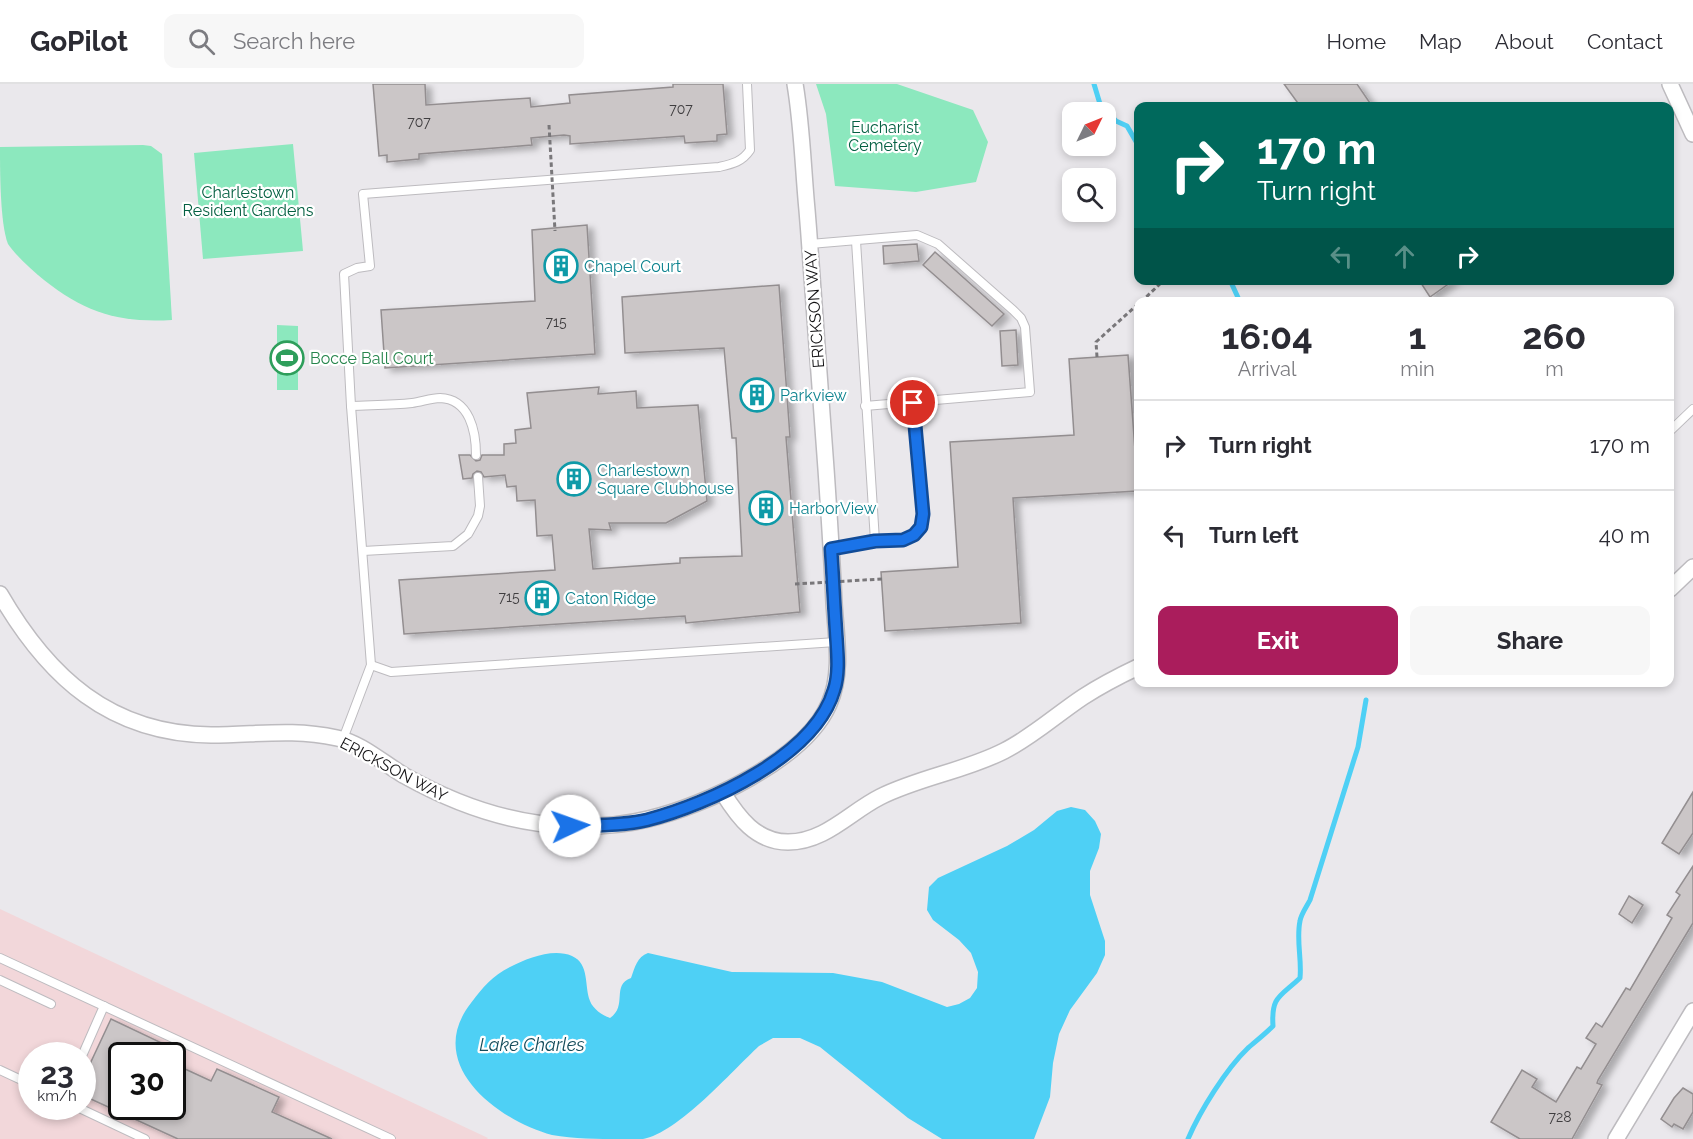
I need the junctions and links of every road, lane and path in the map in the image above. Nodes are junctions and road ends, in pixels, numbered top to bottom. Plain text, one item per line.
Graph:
1 (747, 84) edge
2 (795, 84) edge
3 (1670, 84) edge
4 (549, 124) dead end
5 (1693, 134) edge
6 (555, 231) dead end
7 (856, 241) junction
8 (810, 244) junction
9 (1159, 285) edge
10 (1146, 297) edge
11 (1134, 308) edge
12 (1097, 357) dead end
13 (913, 403) junction
14 (351, 406) junction
15 (865, 406) junction
16 (1693, 409) edge
17 (1674, 427) edge
18 (476, 455) dead end
19 (478, 477) dead end
20 (875, 541) junction
21 (831, 549) junction
22 (363, 551) junction
23 (1693, 567) edge
24 (882, 579) dead end
25 (795, 584) dead end
26 (1674, 585) edge
27 (0, 594) edge
28 (836, 642) junction
29 (371, 665) junction
30 (1134, 669) edge
31 (343, 739) junction
32 (723, 793) junction
33 (0, 958) edge
34 (0, 980) edge
35 (51, 1004) dead end
36 (104, 1006) junction
37 (1693, 1011) edge
38 (88, 1042) edge
39 (0, 1070) edge
40 (18, 1078) edge
41 (96, 1116) edge
42 (145, 1139) edge
43 (391, 1139) edge
44 (1616, 1139) edge

1 - 14 lane
2 - 8 street, ERICKSON WAY
3 - 5 street
4 - 6 path, bridge
7 - 8 lane
7 - 13 lane
7 - 15 lane
8 - 21 street, ERICKSON WAY
9 - 10 path
11 - 12 path
13 - 15 lane
13 - 20 lane
14 - 18 lane
14 - 22 lane
15 - 20 lane
16 - 17 lane
19 - 22 lane
20 - 21 lane
21 - 28 street, ERICKSON WAY
22 - 29 lane
23 - 26 street
24 - 25 path, bridge
27 - 31 street, ERICKSON WAY
28 - 29 lane
28 - 32 street, ERICKSON WAY
29 - 31 lane
30 - 32 street
31 - 32 street, ERICKSON WAY
33 - 36 lane
34 - 35 lane
36 - 38 lane
36 - 43 lane
37 - 44 street
39 - 40 lane
41 - 42 lane

